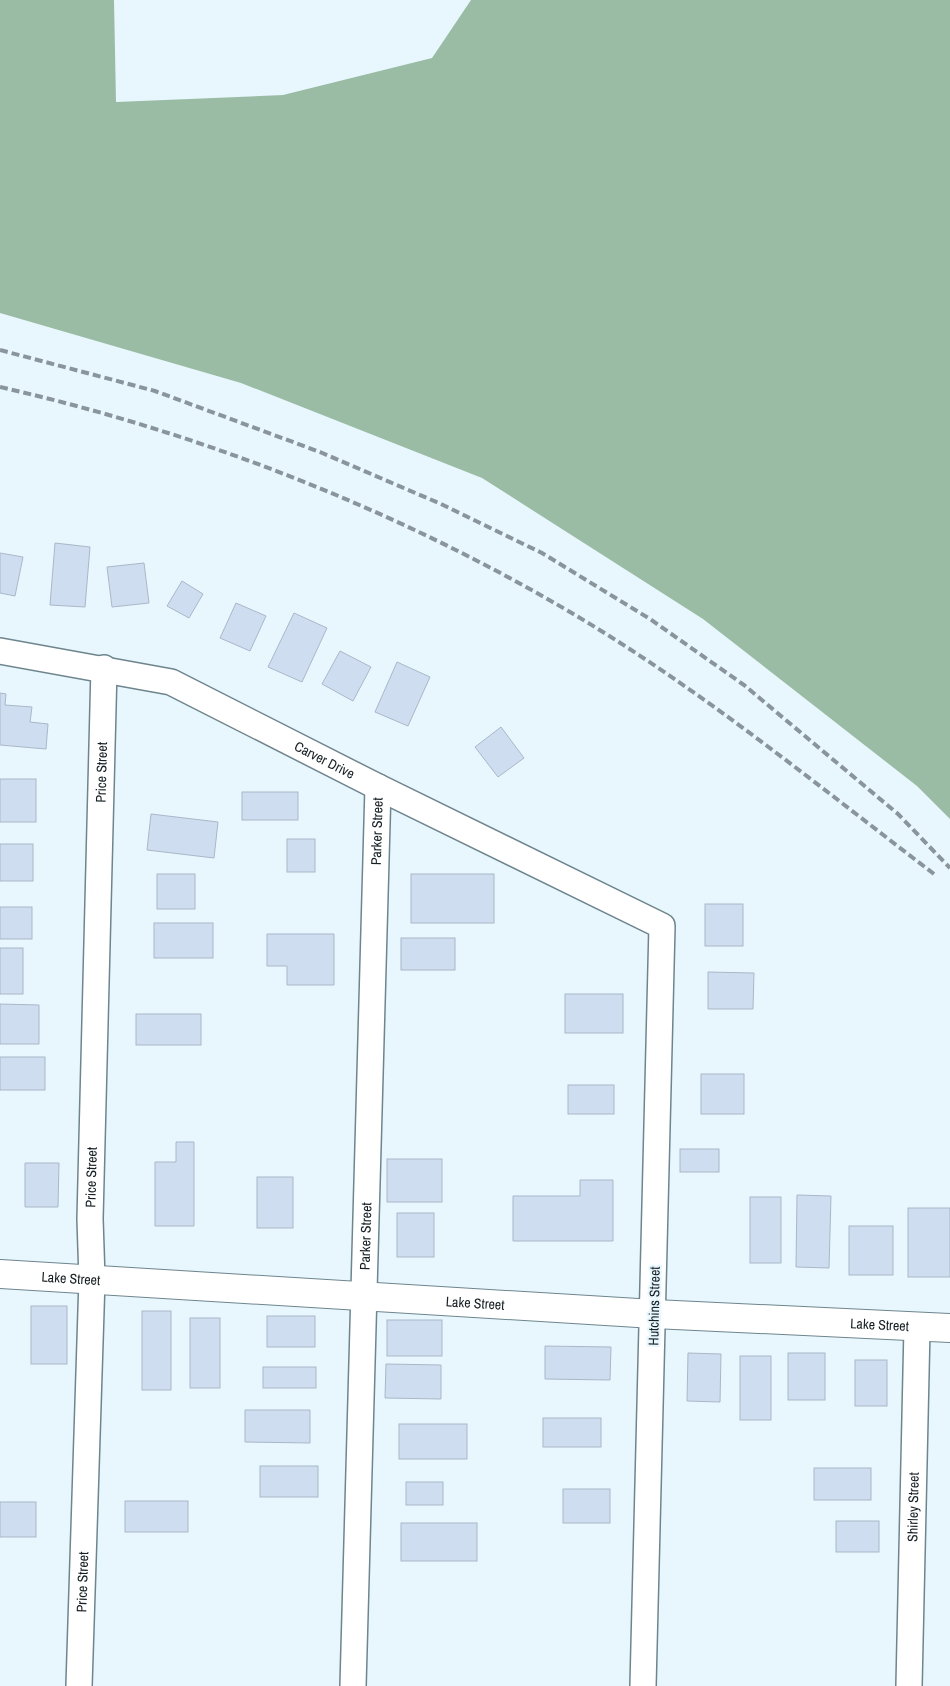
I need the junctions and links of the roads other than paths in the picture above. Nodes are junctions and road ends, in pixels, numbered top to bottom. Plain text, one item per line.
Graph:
1 (0, 651) edge
2 (104, 668) junction
3 (378, 787) junction
4 (662, 926) joint
5 (0, 1274) edge
6 (92, 1279) junction
7 (362, 1295) junction
8 (654, 1314) junction
9 (917, 1328) junction
10 (950, 1328) edge
11 (79, 1686) edge
12 (353, 1686) edge
13 (643, 1686) edge
14 (909, 1686) edge

1 - 2 street, Carver Drive
2 - 3 street, Carver Drive
2 - 6 street, Price Street
3 - 4 street, Carver Drive
3 - 7 street, Parker Street
4 - 8 street, Hutchins Street
5 - 6 street, Lake Street
6 - 7 street, Lake Street
6 - 11 street, Price Street
7 - 8 street, Lake Street
7 - 12 street, Parker Street
8 - 9 street, Lake Street
8 - 13 street, Hutchins Street
9 - 10 street, Lake Street
9 - 14 street, Shirley Street

